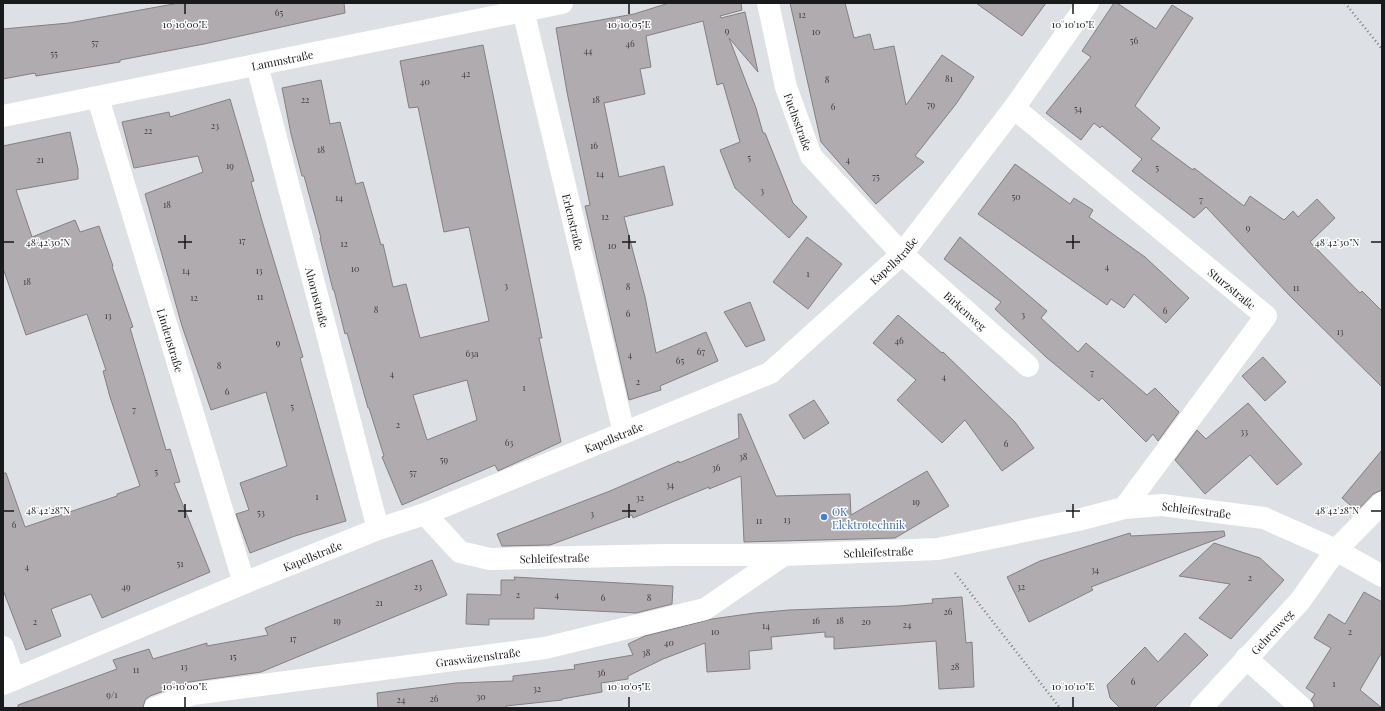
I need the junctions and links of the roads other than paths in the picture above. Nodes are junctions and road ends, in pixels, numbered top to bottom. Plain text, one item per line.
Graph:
1 (562, 3) edge
2 (768, 3) edge
3 (1088, 3) edge
4 (523, 10) junction
5 (257, 65) junction
6 (98, 98) junction
7 (1014, 108) junction
8 (3, 116) edge
9 (902, 254) junction
10 (1028, 366) dead end
11 (624, 433) junction
12 (1382, 503) edge
13 (1124, 508) junction
14 (425, 514) junction
15 (378, 529) junction
16 (1336, 550) junction
17 (784, 555) junction
18 (1382, 576) edge
19 (244, 583) junction
20 (3, 647) edge
21 (1246, 658) junction
22 (9, 682) edge
23 (155, 708) edge
24 (1201, 708) edge
25 (1302, 708) edge

1 - 4 street, Lammstraße
2 - 9 street, Fuchsstraße
3 - 7 street, Kapellstraße
4 - 5 street, Lammstraße
4 - 11 street, Erlenstraße
5 - 6 street, Lammstraße
5 - 15 street, Ahornstraße
6 - 8 street, Lammstraße
6 - 19 street, Lindenstraße
7 - 9 street, Kapellstraße
7 - 13 street, Sturzstraße
9 - 10 street, Birkenweg
9 - 11 street, Kapellstraße
11 - 14 street, Kapellstraße
12 - 16 street
13 - 16 street, Schleifestraße
13 - 17 street, Schleifestraße
14 - 15 street, Kapellstraße
14 - 17 street, Schleifestraße
15 - 19 street, Kapellstraße
16 - 18 street, Schleifestraße
16 - 21 street, Gehrenweg
17 - 23 street, Graswäzenstraße
19 - 22 street, Kapellstraße
20 - 22 street
21 - 24 street, Gehrenweg
21 - 25 street

